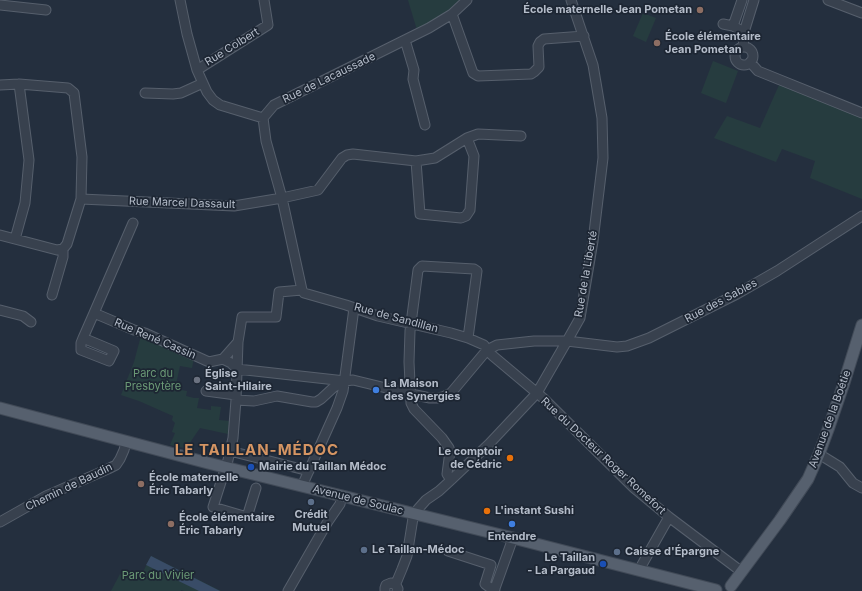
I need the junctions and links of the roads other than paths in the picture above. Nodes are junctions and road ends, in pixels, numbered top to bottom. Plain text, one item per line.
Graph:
1 (180, 0) edge
2 (264, 0) edge
3 (467, 0) edge
4 (571, 0) edge
5 (742, 0) edge
6 (754, 0) edge
7 (828, 0) edge
8 (0, 5) edge
9 (46, 10) dead end
10 (862, 13) edge
11 (452, 14) junction
12 (723, 24) dead end
13 (733, 26) junction
14 (744, 32) junction
15 (584, 36) junction
16 (405, 40) junction
17 (744, 47) junction
18 (750, 62) junction
19 (196, 70) junction
20 (203, 83) junction
21 (0, 84) edge
22 (19, 84) junction
23 (146, 92) dead end
24 (862, 113) edge
25 (263, 118) junction
26 (425, 125) dead end
27 (521, 136) dead end
28 (467, 138) junction
29 (416, 161) junction
30 (282, 198) junction
31 (81, 199) junction
32 (862, 216) edge
33 (133, 223) dead end
34 (0, 235) edge
35 (15, 238) junction
36 (63, 249) junction
37 (302, 290) junction
38 (52, 295) dead end
39 (354, 308) junction
40 (0, 310) edge
41 (94, 313) junction
42 (31, 322) dead end
43 (411, 324) junction
44 (862, 325) edge
45 (83, 338) dead end
46 (468, 338) junction
47 (567, 341) junction
48 (238, 342) junction
49 (487, 350) junction
50 (223, 359) junction
51 (237, 369) junction
52 (345, 381) junction
53 (206, 391) dead end
54 (536, 393) junction
55 (411, 394) junction
56 (236, 398) junction
57 (0, 408) edge
58 (126, 442) junction
59 (230, 451) junction
60 (819, 454) junction
61 (226, 467) junction
62 (308, 471) junction
63 (451, 480) junction
64 (302, 486) junction
65 (256, 488) dead end
66 (862, 488) edge
67 (342, 496) junction
68 (415, 514) junction
69 (669, 517) junction
70 (0, 522) edge
71 (513, 538) junction
72 (448, 551) dead end
73 (639, 570) junction
74 (742, 572) junction
75 (396, 587) edge
76 (733, 588) edge
77 (495, 590) edge
78 (716, 590) edge
79 (288, 591) edge
80 (385, 591) edge

1 - 19 street
2 - 19 street, Rue Colbert
3 - 11 street, Rue de Lacaussade
4 - 15 street, Rue de la Liberté
5 - 13 street
6 - 14 street
7 - 10 street
8 - 9 street
11 - 15 street
11 - 16 street, Rue de Lacaussade
12 - 13 street
13 - 14 street
14 - 17 street
15 - 47 street, Rue de la Liberté
16 - 25 street, Rue de Lacaussade
16 - 26 street
17 - 18 street
17 - 18 street
18 - 24 street
19 - 20 street
20 - 23 street
20 - 25 street
21 - 22 street
22 - 31 street
22 - 35 street
25 - 30 street
27 - 28 street
28 - 29 street
28 - 29 street
29 - 30 street, Rue Marcel Dassault
30 - 31 street, Rue Marcel Dassault
30 - 37 street
31 - 36 street
32 - 47 street, Rue des Sables
33 - 41 street
34 - 35 street
35 - 36 street
36 - 38 street
37 - 39 street, Rue de Sandillan
37 - 48 street
39 - 43 street, Rue de Sandillan
39 - 52 street
40 - 42 street
41 - 45 street
41 - 50 street, Rue René Cassin
43 - 46 street, Rue de Sandillan
43 - 46 street
43 - 55 street
44 - 60 main road, Avenue de la Boétie
46 - 49 street, Rue de Sandillan
47 - 49 street, Rue des Sables
47 - 54 street, Rue de la Liberté
48 - 50 street
48 - 51 street
49 - 54 street, Rue du Docteur Roger Romefort
49 - 55 street
50 - 51 street
51 - 52 street
51 - 56 street
52 - 55 street
52 - 56 street
52 - 62 street
53 - 56 street
54 - 63 street, Rue de la Liberté
54 - 69 street, Rue du Docteur Roger Romefort
55 - 63 street
56 - 59 street
57 - 58 main road, Avenue de Soulac
58 - 61 main road, Avenue de Soulac
58 - 70 street, Chemin de Baudin
59 - 61 street
59 - 62 street
60 - 66 street
60 - 74 main road, Avenue de la Boétie
61 - 64 main road, Avenue de Soulac
61 - 65 street
62 - 64 street
63 - 68 street, Rue de la Liberté
64 - 67 main road, Avenue de Soulac
67 - 68 main road, Avenue de Soulac
67 - 79 street
68 - 71 main road, Avenue de Soulac
68 - 75 street, Rue de la Liberté
69 - 73 street
69 - 74 street, Rue du Docteur Roger Romefort
71 - 73 main road, Avenue de Soulac
71 - 77 street
72 - 77 street
73 - 78 main road, Avenue de Soulac
74 - 76 main road, Avenue de la Boétie
75 - 80 street
76 - 78 main road

